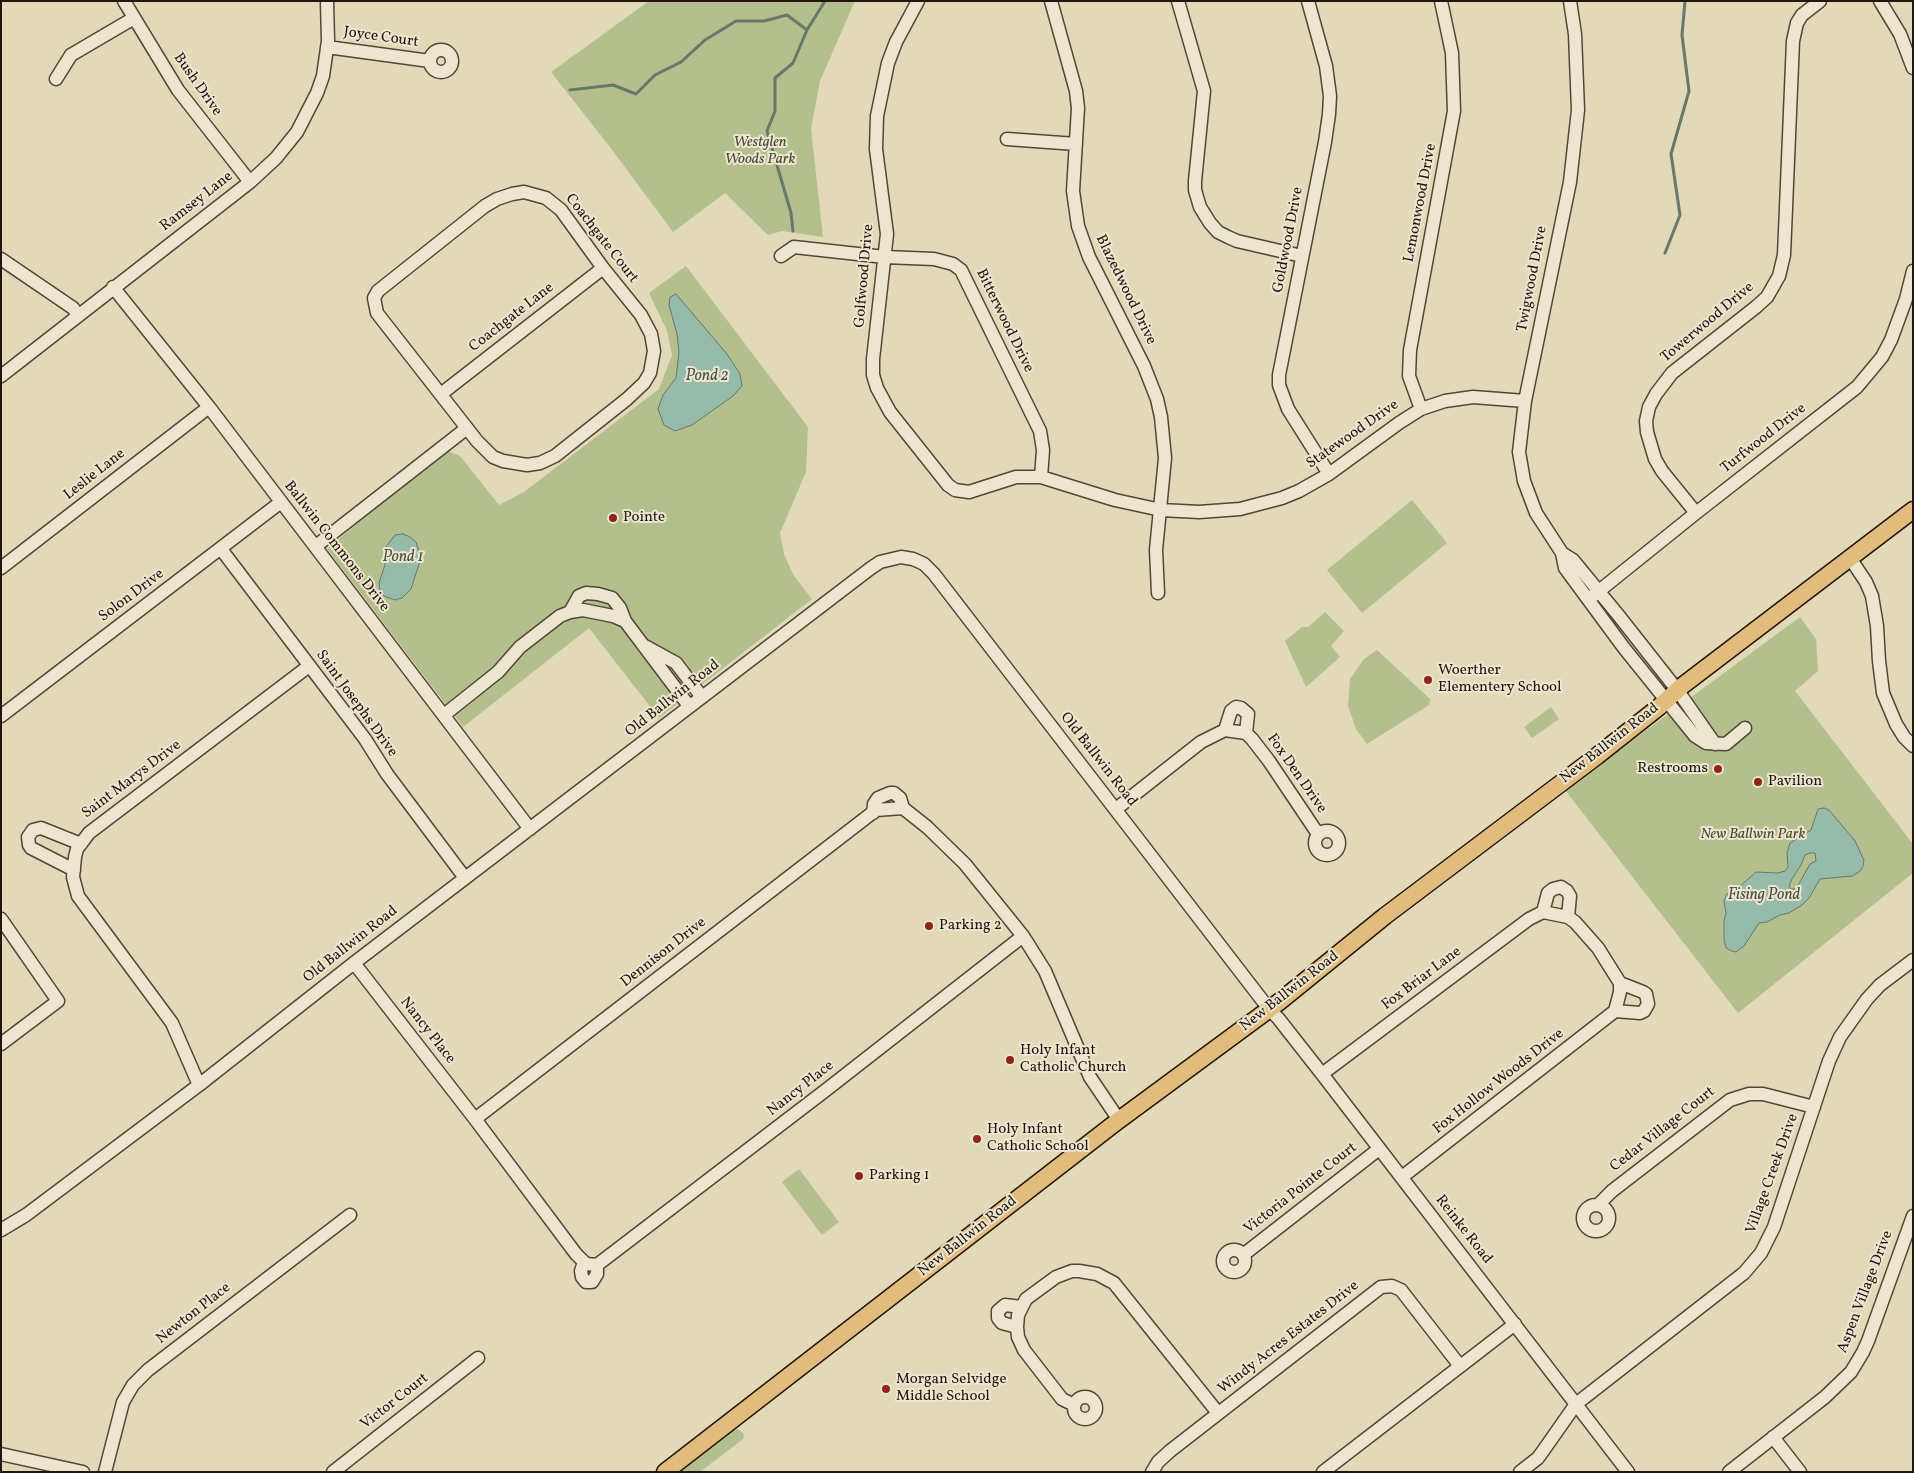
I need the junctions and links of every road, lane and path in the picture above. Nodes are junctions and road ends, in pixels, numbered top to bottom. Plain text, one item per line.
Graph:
1 (124, 1) edge
2 (327, 1) edge
3 (918, 1) edge
4 (1051, 1) edge
5 (1178, 1) edge
6 (1308, 1) edge
7 (1441, 1) edge
8 (1570, 1) edge
9 (1820, 1) edge
10 (1880, 1) edge
11 (134, 18) junction
12 (327, 47) junction
13 (430, 61) dead end
14 (1913, 68) edge
15 (56, 79) dead end
16 (1007, 139) dead end
17 (1076, 144) junction
18 (250, 182) junction
19 (781, 256) dead end
20 (886, 256) junction
21 (1302, 256) junction
22 (1, 259) edge
23 (603, 268) junction
24 (1913, 270) edge
25 (113, 288) junction
26 (78, 315) junction
27 (1, 376) edge
28 (441, 394) junction
29 (1525, 401) junction
30 (209, 406) junction
31 (1421, 409) junction
32 (467, 428) junction
33 (1329, 474) junction
34 (1041, 477) junction
35 (969, 492) joint
36 (281, 502) junction
37 (1161, 510) junction
38 (1913, 510) edge
39 (1696, 513) junction
40 (316, 546) junction
41 (221, 549) junction
42 (1850, 558) junction
43 (1, 568) edge
44 (1158, 593) dead end
45 (1594, 596) junction
46 (570, 612) junction
47 (624, 621) junction
48 (643, 645) junction
49 (309, 666) junction
50 (1672, 696) junction
51 (702, 697) junction
52 (689, 706) junction
53 (444, 715) junction
54 (1, 716) edge
55 (1745, 728) dead end
56 (1225, 730) junction
57 (1246, 733) junction
58 (1913, 746) edge
59 (1116, 809) junction
60 (530, 830) junction
61 (1318, 834) dead end
62 (81, 844) junction
63 (74, 870) junction
64 (465, 878) junction
65 (1543, 912) junction
66 (1568, 917) junction
67 (1, 919) edge
68 (1023, 936) junction
69 (1913, 960) edge
70 (354, 963) junction
71 (1620, 983) junction
72 (1270, 1009) junction
73 (1615, 1011) junction
74 (1, 1044) edge
75 (1322, 1074) junction
76 (199, 1085) junction
77 (1814, 1107) junction
78 (475, 1118) junction
79 (1119, 1120) junction
80 (1379, 1149) junction
81 (1402, 1177) junction
82 (1598, 1205) dead end
83 (350, 1214) dead end
84 (1913, 1216) edge
85 (3, 1225) edge
86 (1243, 1254) dead end
87 (1021, 1307) junction
88 (1515, 1324) junction
89 (1017, 1327) junction
90 (478, 1358) dead end
91 (1460, 1366) junction
92 (1576, 1404) junction
93 (1074, 1405) dead end
94 (1218, 1413) junction
95 (1773, 1437) junction
96 (1, 1454) edge
97 (84, 1472) edge
98 (105, 1472) edge
99 (332, 1472) edge
100 (665, 1472) edge
101 (1152, 1472) edge
102 (1323, 1472) edge
103 (1520, 1472) edge
104 (1628, 1472) edge
105 (1729, 1472) edge
106 (1800, 1472) edge

1 - 11 street, Bush Drive
2 - 12 street, Ramsey Lane
3 - 20 street, Golfwood Drive
4 - 17 street, Blazedwood Drive
5 - 21 street
6 - 21 street, Goldwood Drive
7 - 31 street, Lemonwood Drive
8 - 29 street, Twigwood Drive
9 - 39 street, Towerwood Drive
10 - 14 street
11 - 15 street
11 - 18 street, Bush Drive
12 - 13 street, Joyce Court
12 - 18 street, Ramsey Lane
16 - 17 street
17 - 37 street, Blazedwood Drive
18 - 25 street, Ramsey Lane
19 - 20 street, Bitterwood Drive
20 - 34 street, Bitterwood Drive
20 - 35 street, Golfwood Drive
21 - 33 street, Goldwood Drive
22 - 26 street
23 - 28 street, Coachgate Lane
23 - 28 street, Coachgate Court
23 - 32 street, Coachgate Court
24 - 39 street, Turfwood Drive
25 - 26 street, Ramsey Lane
25 - 30 street, Ballwin Commons Drive
26 - 27 street, Ramsey Lane
28 - 32 street, Coachgate Court
29 - 31 street, Statewood Drive
29 - 45 street, Twigwood Drive
30 - 36 street, Ballwin Commons Drive
30 - 43 street, Leslie Lane
31 - 33 street, Statewood Drive
32 - 40 street
33 - 37 street, Statewood Drive
34 - 35 street, Statewood Drive
34 - 37 street, Statewood Drive
36 - 40 street, Ballwin Commons Drive
36 - 41 street, Solon Drive
37 - 44 street, Blazedwood Drive
38 - 42 main road, New Ballwin Road
39 - 45 street, Turfwood Drive
40 - 53 street, Ballwin Commons Drive
41 - 49 street, Saint Josephs Drive
41 - 54 street, Solon Drive
42 - 50 main road, New Ballwin Road
42 - 58 street
45 - 50 street, Twigwood Drive
46 - 47 street
46 - 47 street
46 - 53 street
47 - 48 street
48 - 51 street
48 - 52 street
49 - 62 street, Saint Marys Drive
49 - 64 street, Saint Josephs Drive
50 - 55 street
50 - 72 main road, New Ballwin Road
51 - 52 street, Old Ballwin Road
51 - 59 street, Old Ballwin Road
52 - 60 street, Old Ballwin Road
53 - 60 street, Ballwin Commons Drive
56 - 57 street, Fox Den Drive
56 - 57 street, Fox Den Drive
56 - 59 street
57 - 61 street, Fox Den Drive
59 - 72 street, Old Ballwin Road
60 - 64 street, Old Ballwin Road
62 - 63 street, Saint Marys Drive
62 - 63 street
63 - 76 street, Saint Marys Drive
64 - 70 street, Old Ballwin Road
65 - 66 street
65 - 66 street
65 - 75 street, Fox Briar Lane
66 - 71 street
67 - 74 street
68 - 78 street, Dennison Drive
68 - 78 street, Nancy Place
68 - 79 street, Dennison Drive
69 - 77 street, Village Creek Drive
70 - 76 street, Old Ballwin Road
70 - 78 street, Nancy Place
71 - 73 street
71 - 73 street
72 - 75 street, Reinke Road
72 - 79 main road, New Ballwin Road
73 - 81 street, Fox Hollow Woods Drive
75 - 80 street, Reinke Road
76 - 85 street, Old Ballwin Road
77 - 82 street, Cedar Village Court
77 - 92 street, Village Creek Drive
79 - 100 main road, New Ballwin Road
80 - 81 street, Reinke Road
80 - 86 street, Victoria Pointe Court
81 - 88 street, Reinke Road
83 - 98 street, Newton Place
84 - 95 street, Aspen Village Drive
87 - 89 street
87 - 89 street
87 - 94 street
88 - 91 street
88 - 92 street, Reinke Road
89 - 93 street
90 - 99 street, Victor Court
91 - 94 street, Windy Acres Estates Drive
91 - 102 street
92 - 103 street, Village Creek Drive
92 - 104 street, Reinke Road
94 - 101 street, Windy Acres Estates Drive
95 - 105 street, Aspen Village Drive
95 - 106 street
96 - 97 street

